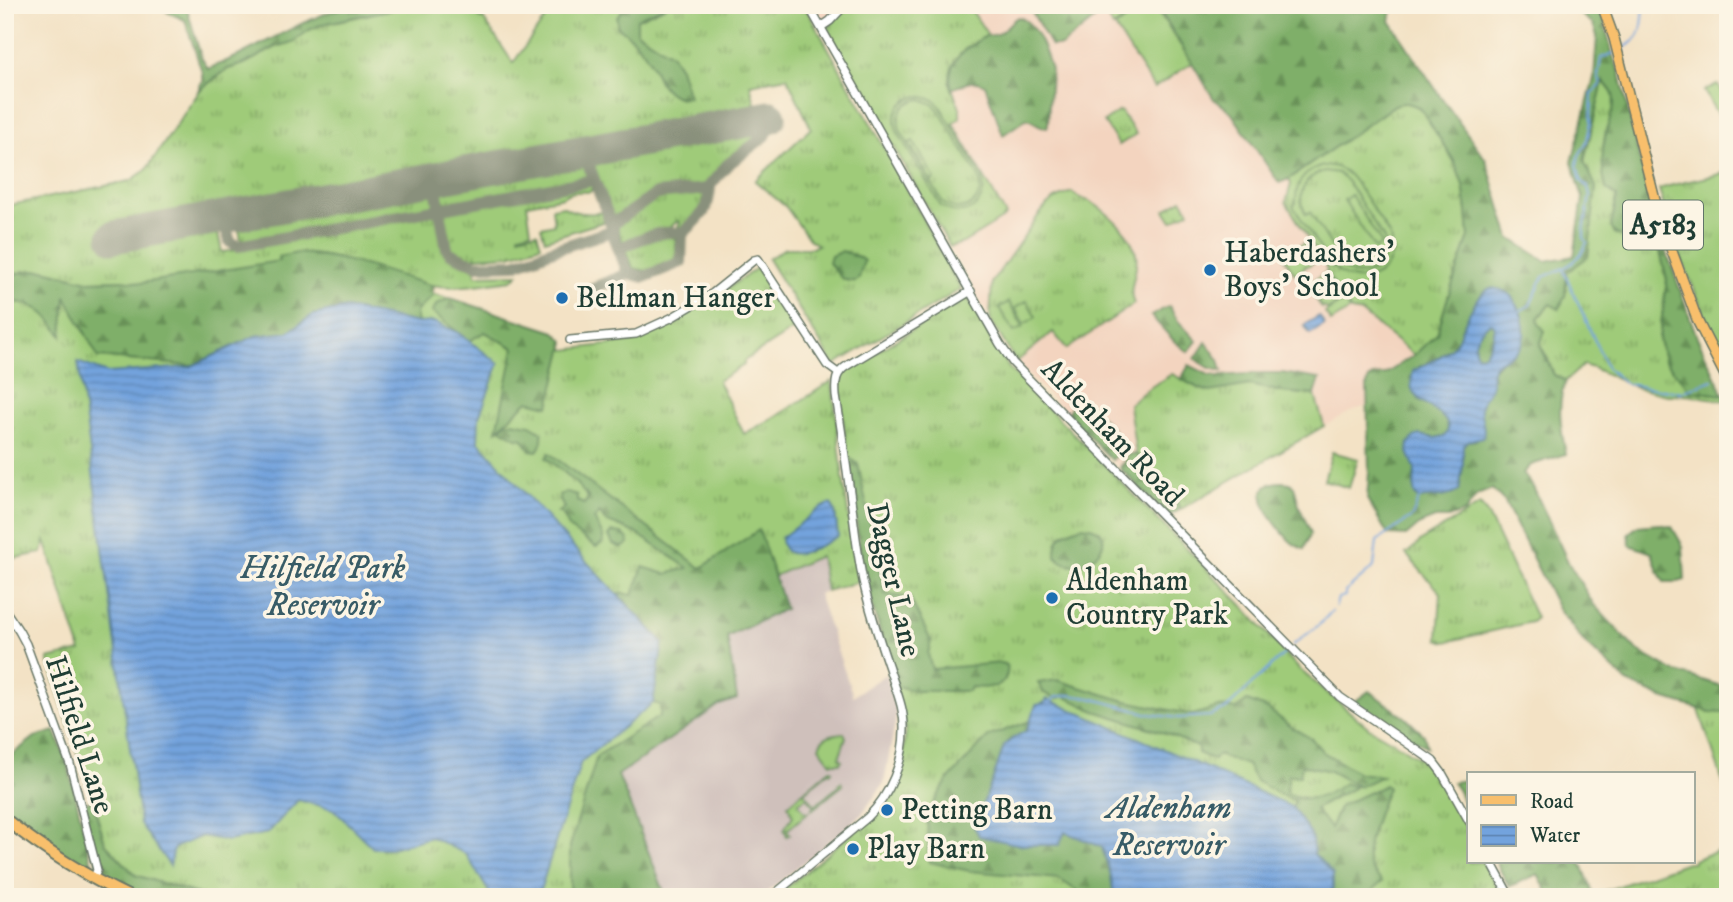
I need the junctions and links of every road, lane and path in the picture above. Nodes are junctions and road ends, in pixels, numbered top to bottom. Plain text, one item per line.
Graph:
1 (808, 5) edge
2 (845, 5) edge
3 (1602, 5) edge
4 (821, 27) junction
5 (971, 291) junction
6 (570, 340) dead end
7 (838, 373) junction
8 (1728, 381) edge
9 (5, 610) edge
10 (1467, 817) edge
11 (5, 819) edge
12 (1492, 864) edge
13 (94, 878) junction
14 (130, 897) edge
15 (771, 897) edge
16 (1510, 897) edge

1 - 4 street, Aldenham Road
2 - 4 street
3 - 8 main road, A5183
4 - 5 street, Aldenham Road
5 - 7 street
5 - 10 street, Aldenham Road
6 - 7 street
7 - 15 street, Dagger Lane
9 - 13 street, Hilfield Lane
11 - 13 highway
12 - 16 street
13 - 14 highway

